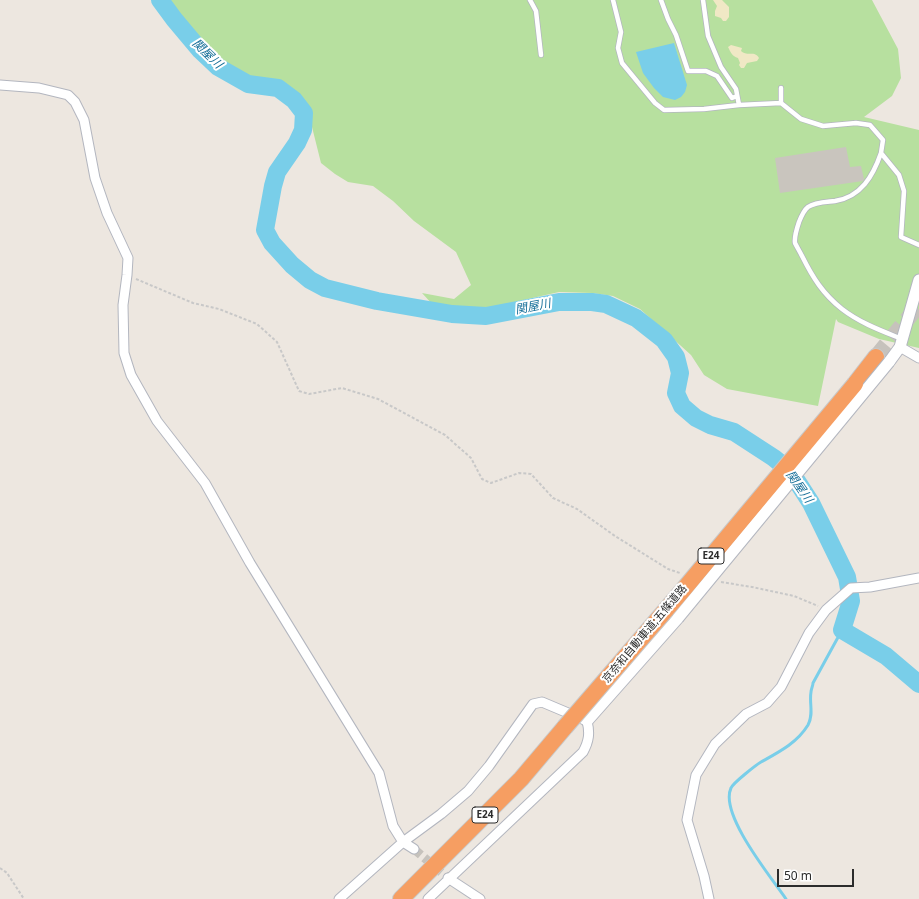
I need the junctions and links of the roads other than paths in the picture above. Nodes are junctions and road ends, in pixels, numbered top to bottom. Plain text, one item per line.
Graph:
1 (530, 0) edge
2 (613, 0) edge
3 (660, 0) edge
4 (703, 0) edge
5 (541, 55) dead end
6 (0, 85) edge
7 (781, 88) dead end
8 (737, 96) junction
9 (781, 103) junction
10 (739, 105) junction
11 (881, 153) junction
12 (919, 245) edge
13 (919, 280) edge
14 (901, 343) junction
15 (919, 358) edge
16 (882, 360) junction
17 (919, 581) edge
18 (587, 721) junction
19 (403, 842) junction
20 (414, 849) tunnel mouth
21 (448, 878) junction
22 (339, 899) edge
23 (402, 899) edge
24 (428, 899) edge
25 (480, 899) edge
26 (709, 899) edge

1 - 5 lane
2 - 10 lane
3 - 8 lane
4 - 8 lane
6 - 19 street
7 - 9 lane
8 - 10 lane
9 - 10 lane
9 - 11 lane
11 - 12 lane
11 - 14 lane
13 - 14 street
14 - 15 street
14 - 16 street
16 - 18 street, bridge
16 - 23 highway, 京奈和自動車道;五條道路 / E24, bridge
17 - 26 street
18 - 19 street
18 - 21 street
19 - 20 street
19 - 22 street
21 - 24 street
21 - 25 street

